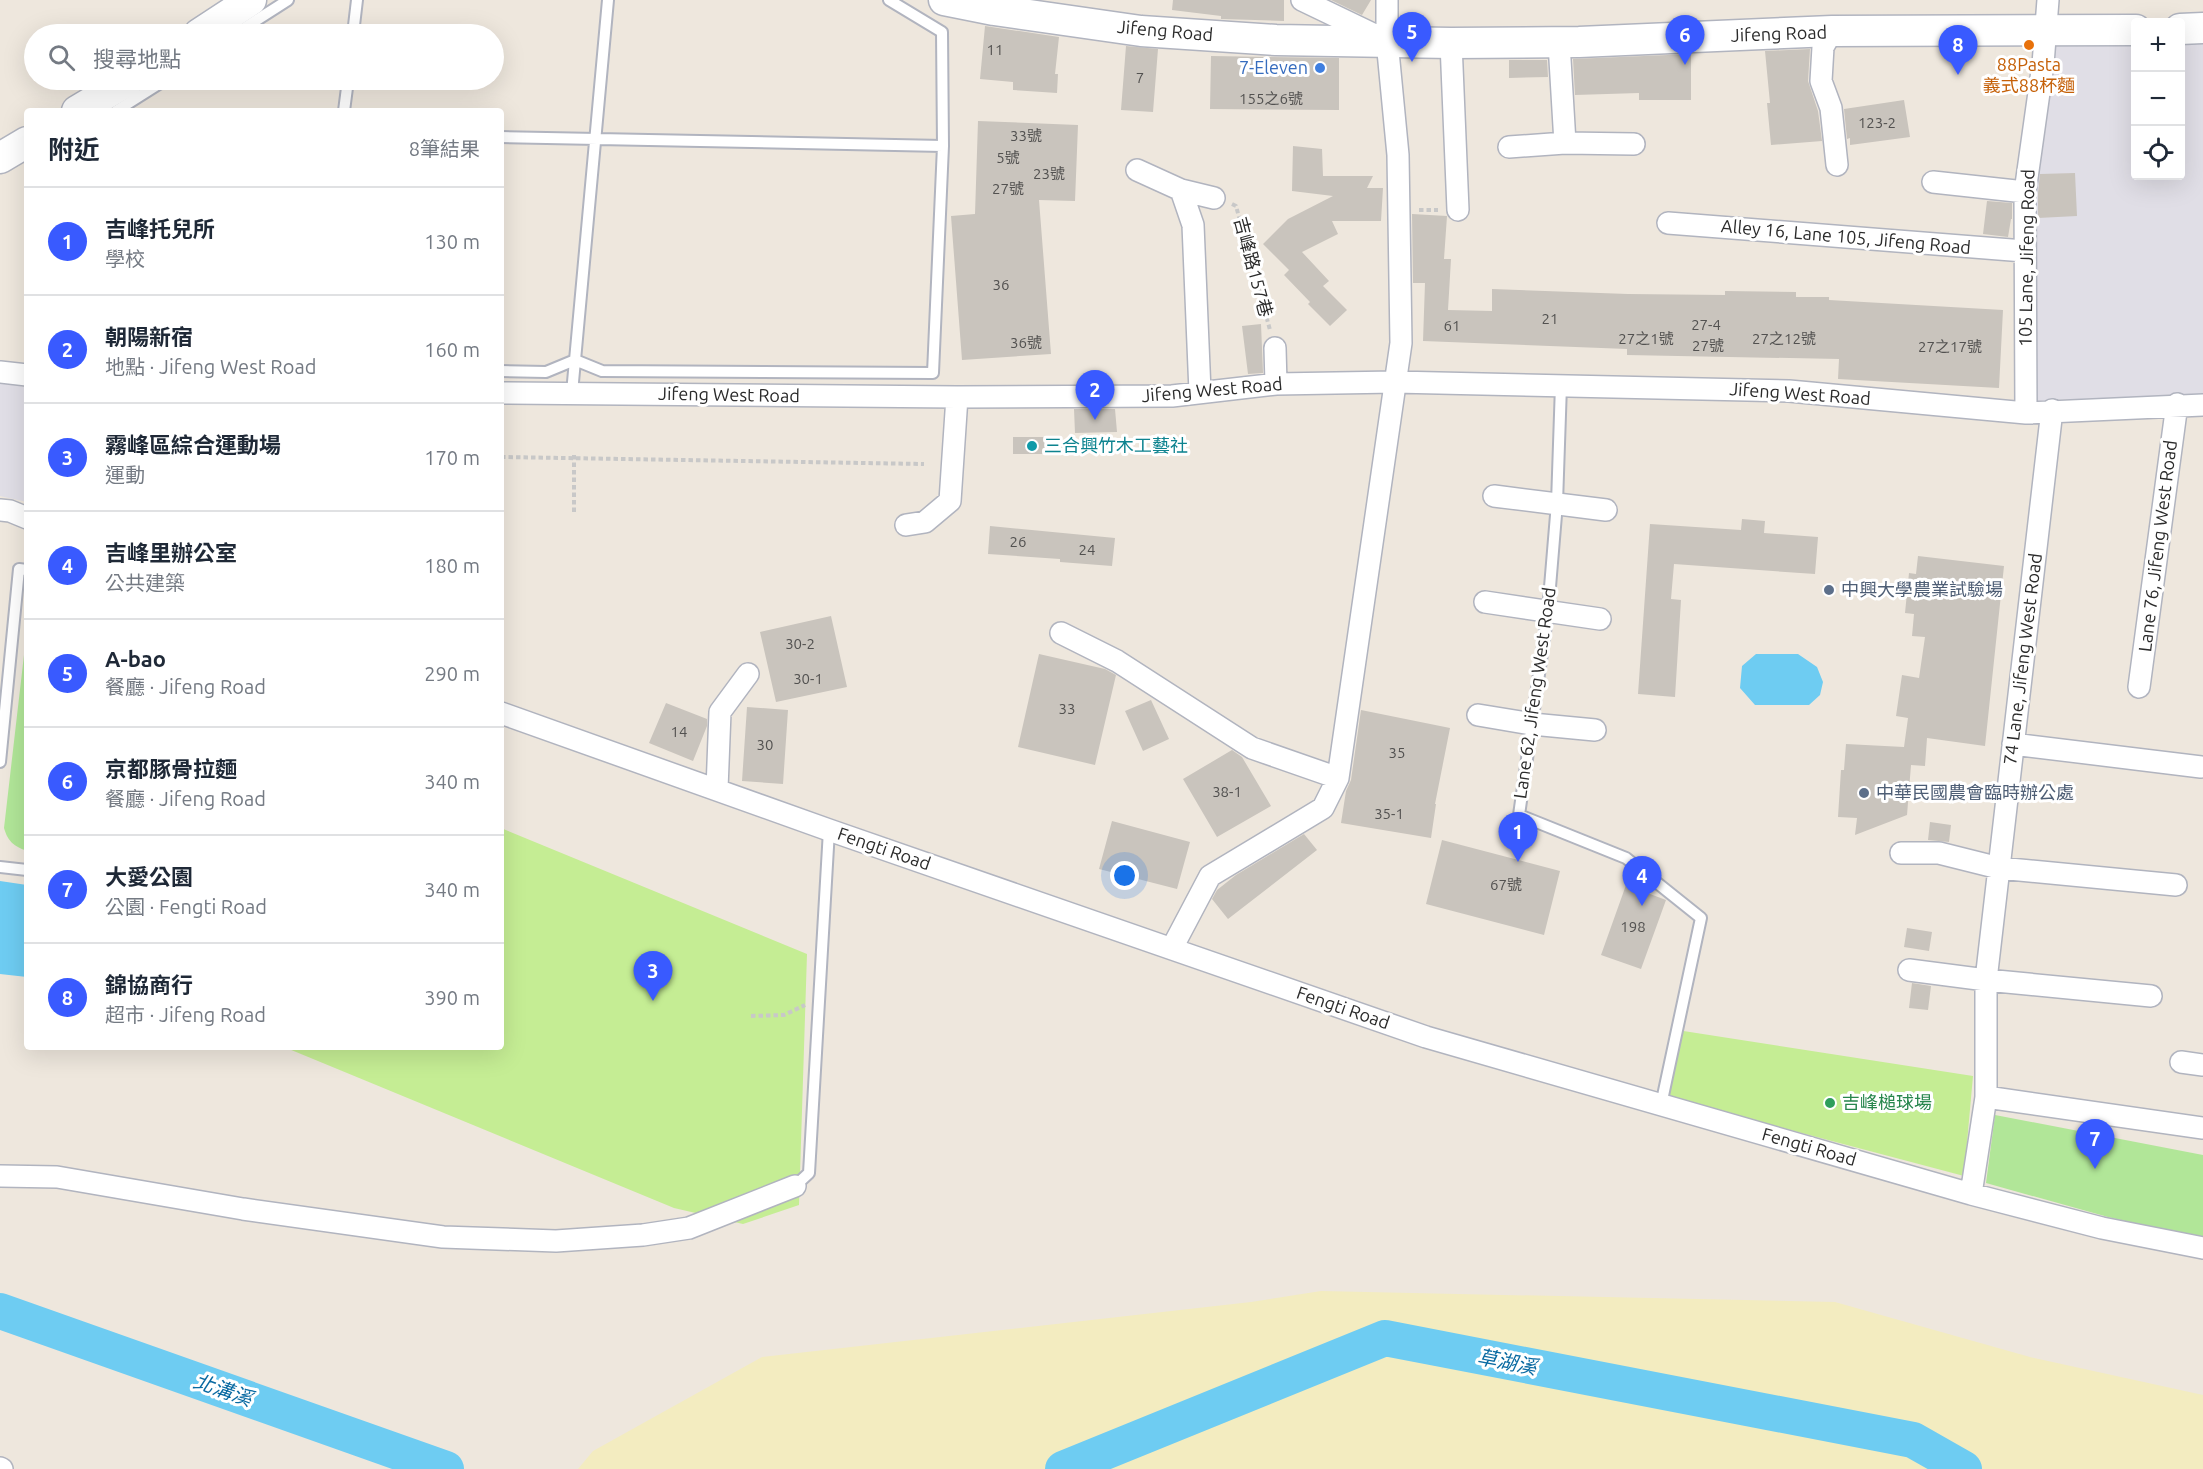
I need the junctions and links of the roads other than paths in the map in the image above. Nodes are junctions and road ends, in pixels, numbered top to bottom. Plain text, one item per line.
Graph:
1 (250, 0) edge
2 (288, 0) edge
3 (357, 0) edge
4 (608, 0) edge
5 (889, 0) edge
6 (944, 0) edge
7 (1302, 0) edge
8 (1387, 0) edge
9 (2048, 0) edge
10 (214, 24) edge
11 (251, 24) edge
12 (354, 24) edge
13 (2203, 28) edge
14 (2185, 29) edge
15 (2131, 30) edge
16 (1832, 31) junction
17 (2046, 32) junction
18 (1387, 41) junction
19 (1451, 43) junction
20 (1559, 43) junction
21 (112, 90) edge
22 (149, 90) edge
23 (347, 90) edge
24 (82, 108) edge
25 (121, 108) edge
26 (344, 108) edge
27 (504, 138) edge
28 (595, 139) junction
29 (1565, 143) junction
30 (24, 144) edge
31 (1634, 144) dead end
32 (943, 146) junction
33 (1509, 147) dead end
34 (0, 158) edge
35 (1837, 165) dead end
36 (1137, 171) dead end
37 (1934, 182) dead end
38 (1181, 190) junction
39 (2025, 192) junction
40 (1214, 198) road end
41 (1458, 210) road end
42 (1668, 223) dead end
43 (2024, 251) junction
44 (1275, 348) road end
45 (575, 360) junction
46 (504, 371) edge
47 (0, 372) edge
48 (24, 375) edge
49 (1395, 382) junction
50 (1276, 384) junction
51 (1561, 385) junction
52 (1200, 392) junction
53 (504, 393) edge
54 (572, 393) junction
55 (957, 397) junction
56 (2176, 404) junction
57 (2203, 405) edge
58 (2052, 410) junction
59 (2026, 413) junction
60 (1494, 496) dead end
61 (1557, 503) junction
62 (0, 510) edge
63 (1606, 510) dead end
64 (24, 517) edge
65 (906, 525) dead end
66 (24, 570) edge
67 (1485, 602) dead end
68 (1548, 611) junction
69 (1600, 619) dead end
70 (1061, 633) dead end
71 (748, 674) dead end
72 (2139, 687) dead end
73 (504, 713) edge
74 (1478, 715) dead end
75 (1532, 724) junction
76 (1596, 730) dead end
77 (2013, 744) junction
78 (0, 762) edge
79 (2201, 767) dead end
80 (1338, 778) junction
81 (717, 789) junction
82 (829, 830) junction
83 (1901, 853) dead end
84 (0, 867) edge
85 (2000, 868) junction
86 (24, 870) edge
87 (2176, 885) dead end
88 (1172, 948) junction
89 (1909, 970) dead end
90 (1986, 980) junction
91 (2151, 996) dead end
92 (2181, 1062) dead end
93 (2203, 1065) edge
94 (1986, 1097) junction
95 (1661, 1105) junction
96 (2203, 1128) edge
97 (0, 1176) edge
98 (795, 1186) joint
99 (1971, 1194) junction
100 (2203, 1248) edge

1 - 10 street
2 - 11 lane
3 - 12 lane
4 - 28 lane
5 - 32 lane
6 - 18 street, Jifeng Road
7 - 18 street, Jifeng Road
8 - 18 street
9 - 17 street, 105 Lane, Jifeng Road
13 - 14 street
15 - 17 street, Jifeng Road
16 - 17 street, Jifeng Road
16 - 20 street, Jifeng Road
16 - 35 street
17 - 39 street, 105 Lane, Jifeng Road
18 - 19 street, Jifeng Road
18 - 49 street
19 - 20 street, Jifeng Road
19 - 41 street
20 - 29 street
21 - 24 street
22 - 25 lane
23 - 26 lane
27 - 28 lane
28 - 32 lane
28 - 45 lane
29 - 31 street
29 - 33 street
30 - 34 street
32 - 45 lane
36 - 38 street, 吉峰路157巷
37 - 39 street
38 - 40 street, 吉峰路157巷
38 - 52 street
39 - 43 street, 105 Lane, Jifeng Road
42 - 43 street, Alley 16, Lane 105, Jifeng Road
43 - 59 street, 105 Lane, Jifeng Road
44 - 50 street
45 - 46 lane
45 - 54 lane
47 - 48 street
49 - 50 street, Jifeng West Road
49 - 51 street, Jifeng West Road
49 - 80 street
50 - 52 street, Jifeng West Road
51 - 59 street, Jifeng West Road
51 - 61 lane, Lane 62, Jifeng West Road
52 - 55 street, Jifeng West Road
53 - 54 street, Jifeng West Road
54 - 55 street, Jifeng West Road
55 - 65 street
56 - 57 street, Jifeng West Road
56 - 58 street, Jifeng West Road
56 - 72 street, Lane 76, Jifeng West Road
58 - 59 street, Jifeng West Road
58 - 77 street, 74 Lane, Jifeng West Road
60 - 61 street
61 - 63 street
61 - 68 lane, Lane 62, Jifeng West Road
62 - 64 street
66 - 78 lane
67 - 68 street
68 - 69 street
68 - 75 lane, Lane 62, Jifeng West Road
70 - 80 street
71 - 81 street
73 - 81 street, Fengti Road
74 - 75 street
75 - 76 street
75 - 95 lane, Lane 62, Jifeng West Road
77 - 79 street
77 - 85 street, 74 Lane, Jifeng West Road
80 - 88 street
81 - 82 street, Fengti Road
82 - 88 street, Fengti Road
82 - 98 lane
83 - 85 street
84 - 86 lane
85 - 87 street
85 - 90 street, 74 Lane, Jifeng West Road
88 - 95 street, Fengti Road
89 - 90 street
90 - 91 street
90 - 94 street, 74 Lane, Jifeng West Road
92 - 93 street
94 - 96 street
94 - 99 street, 74 Lane, Jifeng West Road
95 - 99 street, Fengti Road
97 - 98 street
99 - 100 street, Fengti Road

